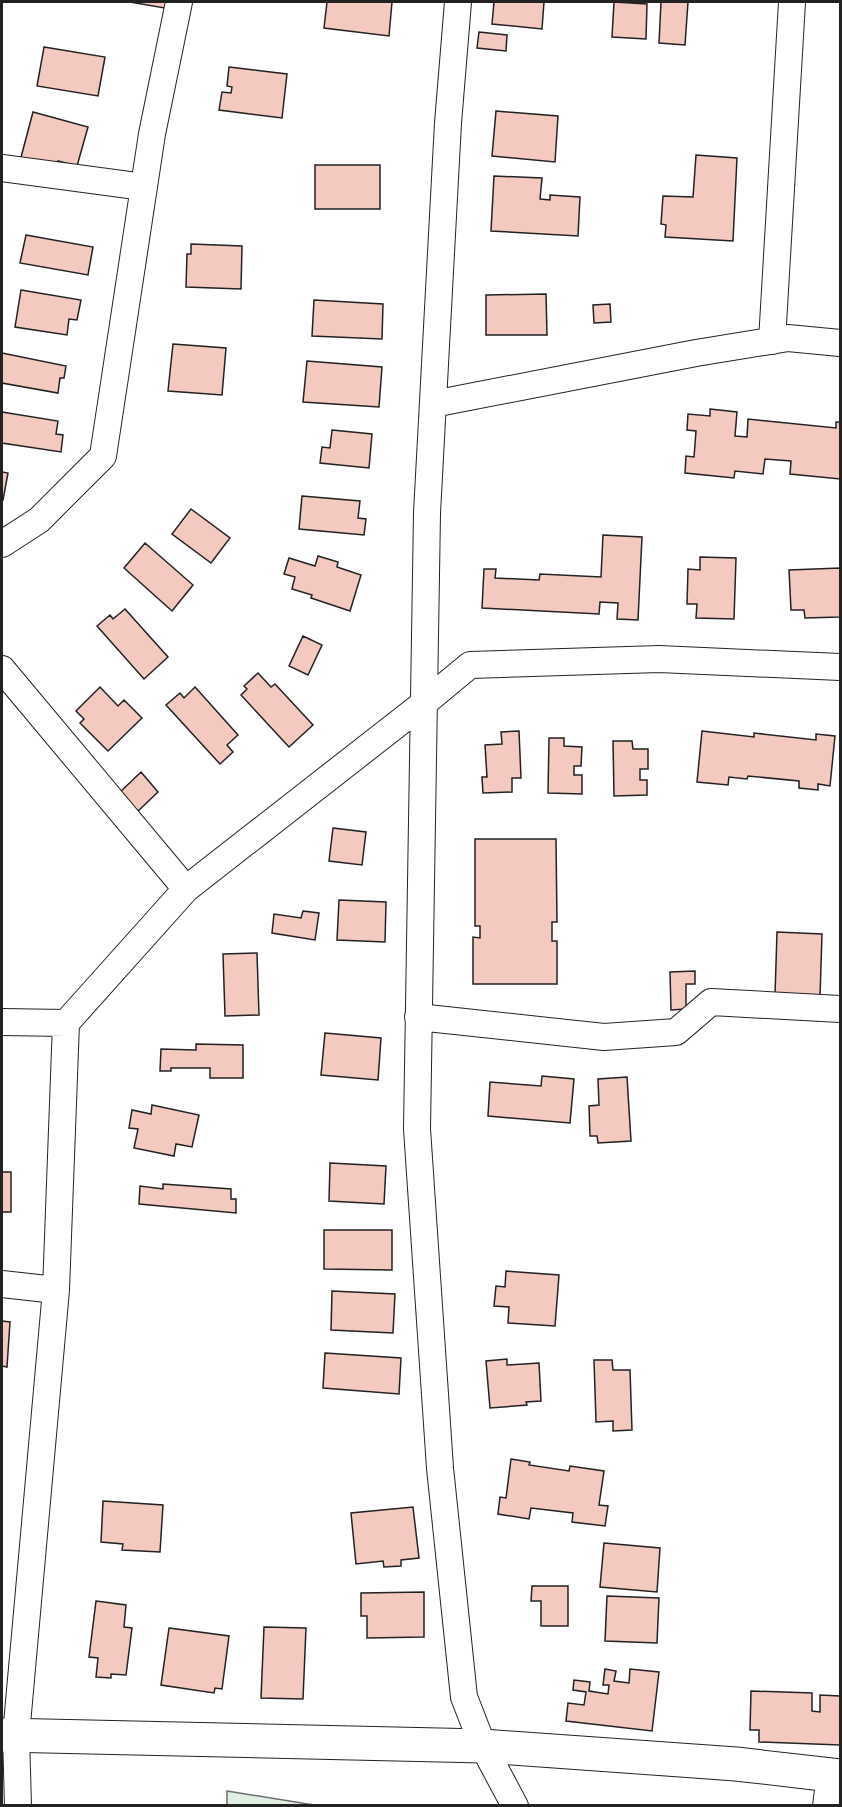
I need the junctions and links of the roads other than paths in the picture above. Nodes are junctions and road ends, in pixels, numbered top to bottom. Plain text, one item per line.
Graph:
1 (179, 2) edge
2 (458, 2) edge
3 (792, 2) edge
4 (2, 168) edge
5 (144, 187) junction
6 (772, 341) junction
7 (840, 343) edge
8 (433, 404) junction
9 (2, 544) edge
10 (840, 667) edge
11 (2, 669) edge
12 (423, 704) junction
13 (186, 889) junction
14 (840, 1009) edge
15 (418, 1017) junction
16 (2, 1022) edge
17 (66, 1023) junction
18 (2, 1284) edge
19 (56, 1290) junction
20 (9, 1735) edge
21 (483, 1746) junction
22 (832, 1785) edge
23 (18, 1806) edge
24 (515, 1806) edge

1 - 5 street
2 - 8 street
3 - 6 street
4 - 5 street
5 - 9 street
6 - 7 street
6 - 8 street
8 - 12 street
10 - 12 street
11 - 13 street
12 - 13 street
12 - 15 street
13 - 17 street
14 - 15 street
15 - 21 street
16 - 17 street
17 - 19 street
18 - 19 street
19 - 20 street
20 - 21 street
20 - 23 street
21 - 22 street
21 - 24 street

